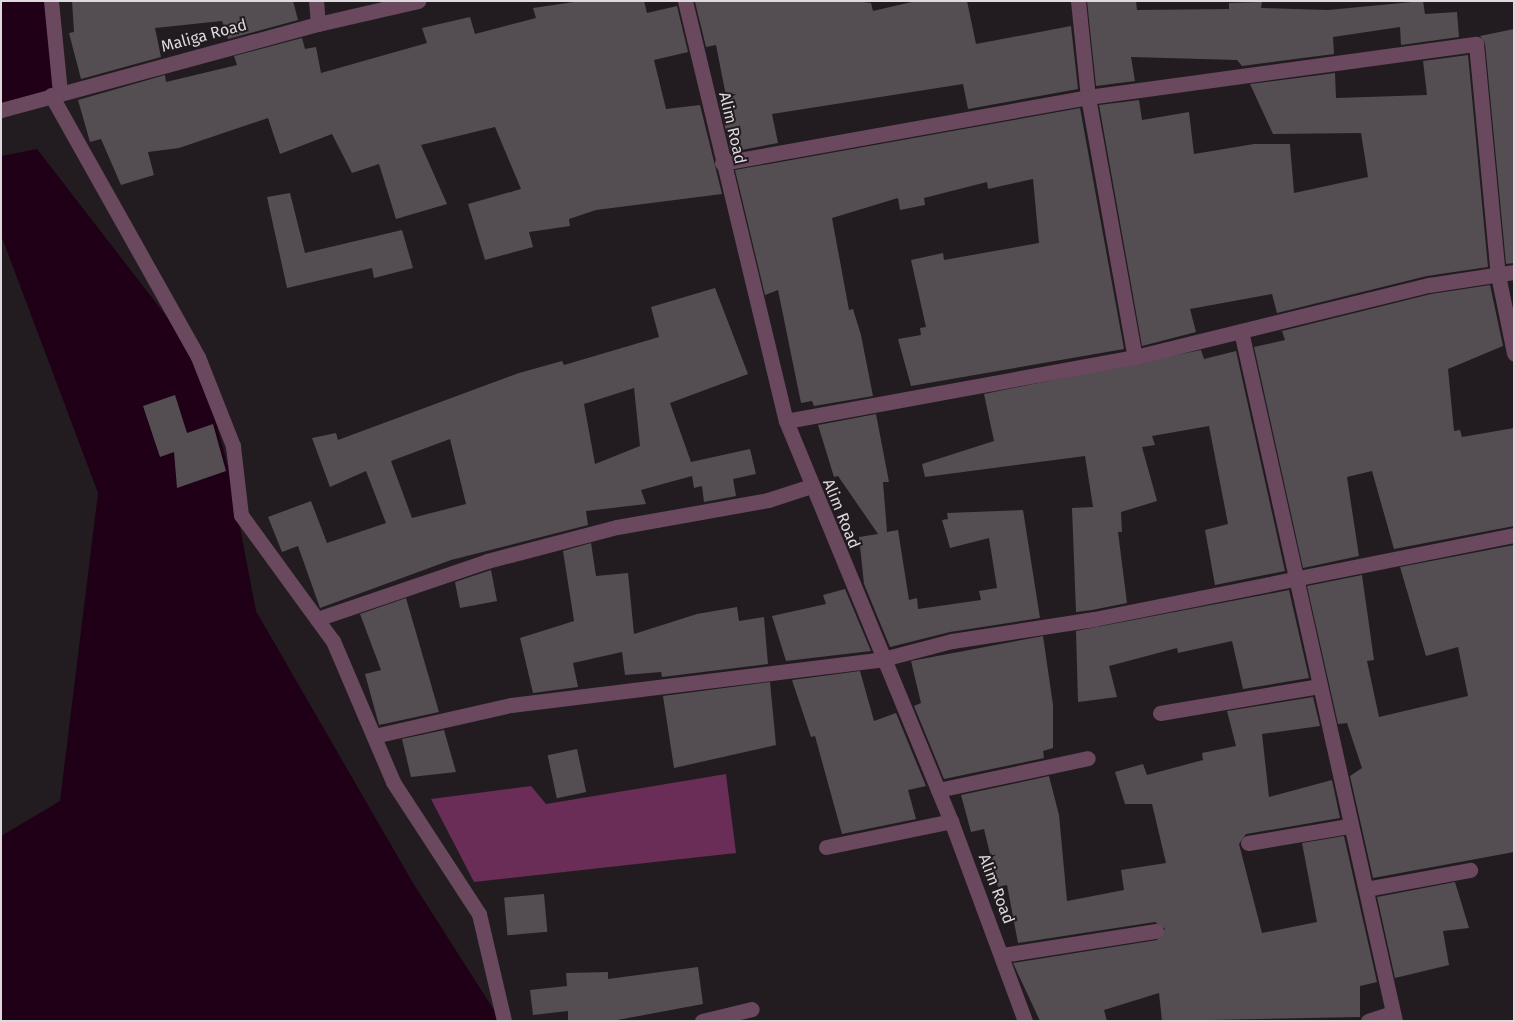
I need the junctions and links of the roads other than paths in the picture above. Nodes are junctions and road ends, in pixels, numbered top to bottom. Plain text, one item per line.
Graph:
1 (51, 1) edge
2 (316, 1) edge
3 (418, 1) edge
4 (685, 1) edge
5 (1078, 1) edge
6 (318, 24) junction
7 (55, 94) junction
8 (1088, 97) junction
9 (1, 110) edge
10 (722, 163) junction
11 (1514, 272) edge
12 (1498, 275) junction
13 (1241, 331) junction
14 (1514, 353) edge
15 (1135, 357) junction
16 (786, 421) junction
17 (810, 486) junction
18 (1514, 535) edge
19 (1297, 578) junction
20 (317, 619) junction
21 (883, 659) junction
22 (1320, 686) junction
23 (1160, 713) dead end
24 (374, 736) junction
25 (1088, 758) dead end
26 (938, 790) junction
27 (951, 821) junction
28 (1349, 826) junction
29 (1248, 843) dead end
30 (826, 847) dead end
31 (1470, 870) dead end
32 (1366, 889) junction
33 (1156, 931) dead end
34 (1002, 955) junction
35 (752, 1010) dead end
36 (1394, 1017) edge
37 (504, 1021) edge
38 (702, 1021) edge
39 (1025, 1021) edge
40 (1368, 1021) edge

1 - 7 street
2 - 6 street
3 - 6 street, Maliga Road
4 - 10 street, Alim Road
5 - 8 street
6 - 7 street, Maliga Road
7 - 9 street, Maliga Road
7 - 20 street
8 - 10 street
8 - 12 street
8 - 15 street
10 - 16 street, Alim Road
11 - 12 street
12 - 13 street
12 - 14 street
13 - 15 street
13 - 19 street
15 - 16 street
16 - 17 street, Alim Road
17 - 20 street
17 - 21 street, Alim Road
18 - 19 street
19 - 21 street
19 - 22 street
20 - 24 street
21 - 24 street
21 - 26 street, Alim Road
22 - 23 street
22 - 28 street
24 - 37 street
25 - 26 street
26 - 27 street, Alim Road
27 - 30 street
27 - 34 street, Alim Road
28 - 29 street
28 - 32 street
31 - 32 street
32 - 36 street
33 - 34 street
34 - 39 street, Alim Road
35 - 38 street
36 - 40 street

